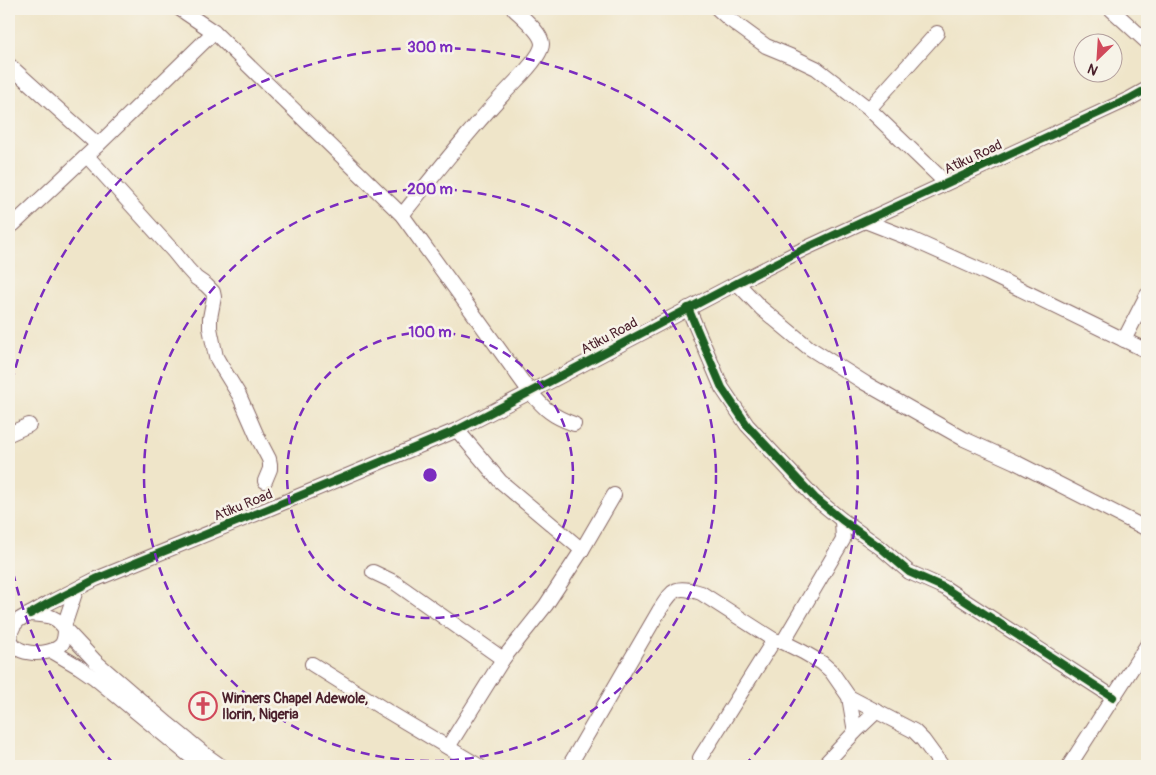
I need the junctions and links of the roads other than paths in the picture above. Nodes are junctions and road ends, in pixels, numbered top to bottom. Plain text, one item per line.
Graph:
1 (180, 9) edge
2 (514, 9) edge
3 (718, 9) edge
4 (1111, 9) edge
5 (214, 32) junction
6 (937, 33) dead end
7 (1147, 42) edge
8 (9, 65) edge
9 (1139, 93) edge
10 (869, 109) junction
11 (98, 145) junction
12 (87, 156) junction
13 (946, 183) junction
14 (402, 215) junction
15 (866, 221) junction
16 (9, 226) edge
17 (737, 283) junction
18 (1147, 295) edge
19 (688, 308) junction
20 (1124, 340) junction
21 (1147, 351) edge
22 (530, 392) junction
23 (574, 424) dead end
24 (29, 425) dead end
25 (457, 430) junction
26 (9, 434) edge
27 (265, 481) dead end
28 (614, 495) dead end
29 (842, 520) junction
30 (1147, 529) edge
31 (864, 535) junction
32 (843, 540) junction
33 (582, 550) junction
34 (373, 572) dead end
35 (76, 590) junction
36 (19, 618) edge
37 (65, 627) junction
38 (779, 641) junction
39 (1147, 645) edge
40 (9, 651) edge
41 (52, 651) junction
42 (24, 652) junction
43 (503, 659) junction
44 (312, 664) dead end
45 (849, 697) junction
46 (1113, 697) junction
47 (876, 711) junction
48 (855, 732) junction
49 (448, 746) junction
50 (700, 758) dead end
51 (202, 766) edge
52 (221, 766) edge
53 (480, 766) edge
54 (569, 766) edge
55 (823, 766) edge
56 (942, 766) edge
57 (1069, 766) edge

1 - 5 street
2 - 14 street
3 - 10 street
4 - 7 street
5 - 11 street
5 - 14 street
6 - 10 street
8 - 11 street
9 - 13 street, Atiku Road
10 - 13 street
11 - 12 street
12 - 16 street
12 - 27 street
13 - 15 street, Atiku Road
14 - 22 street
15 - 17 street, Atiku Road
15 - 20 street
17 - 19 street, Atiku Road
17 - 30 street
18 - 20 street
19 - 22 street, Atiku Road
19 - 29 street
20 - 21 street
22 - 23 street
22 - 25 street, Atiku Road
24 - 26 street
25 - 33 street
25 - 35 street, Atiku Road
28 - 33 street
29 - 31 street
29 - 32 street
31 - 32 street
31 - 46 street
32 - 38 street
33 - 43 street
34 - 43 street
35 - 36 street, Atiku Road
35 - 37 street
36 - 37 street
36 - 42 street
37 - 41 street
37 - 52 street
38 - 45 street
38 - 50 street
38 - 54 street
39 - 46 street
40 - 42 street
41 - 42 street
41 - 51 street
43 - 49 street
44 - 49 street
45 - 47 street
45 - 48 street
46 - 57 street
47 - 48 street
47 - 56 street
48 - 55 street
49 - 53 street

